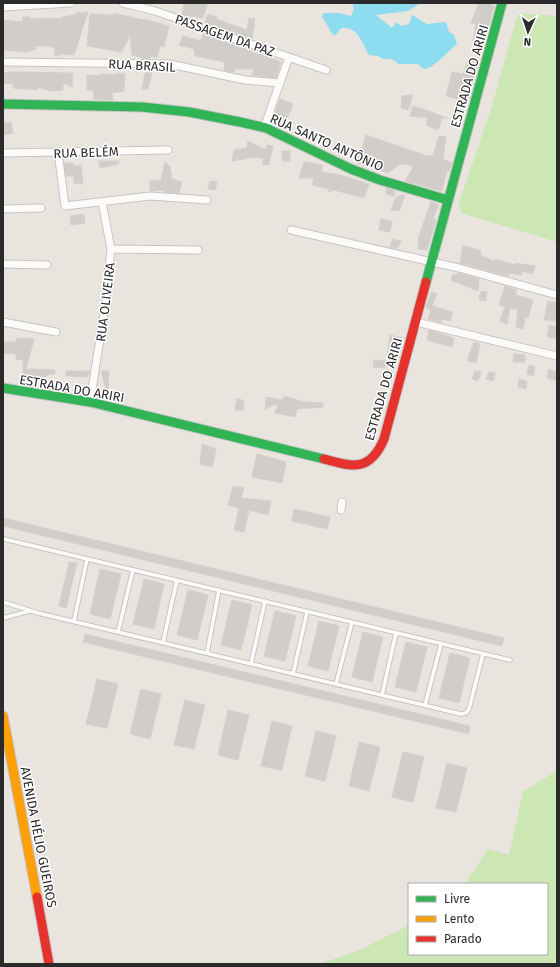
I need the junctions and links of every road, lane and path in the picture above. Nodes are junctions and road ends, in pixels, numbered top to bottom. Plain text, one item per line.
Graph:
1 (71, 3) edge
2 (123, 3) edge
3 (502, 3) edge
4 (3, 7) edge
5 (289, 57) junction
6 (3, 62) edge
7 (326, 70) dead end
8 (279, 83) junction
9 (3, 104) edge
10 (264, 128) junction
11 (168, 150) dead end
12 (58, 152) junction
13 (3, 153) edge
14 (207, 200) dead end
15 (448, 200) junction
16 (102, 202) junction
17 (41, 208) dead end
18 (3, 209) edge
19 (291, 230) dead end
20 (111, 249) junction
21 (198, 250) dead end
22 (433, 262) junction
23 (3, 264) edge
24 (47, 265) dead end
25 (557, 295) edge
26 (3, 322) edge
27 (416, 322) junction
28 (56, 332) dead end
29 (557, 356) edge
30 (3, 388) edge
31 (90, 402) junction
32 (342, 502) dead end
33 (341, 510) dead end
34 (4, 539) dead end
35 (87, 559) junction
36 (133, 570) junction
37 (177, 580) junction
38 (219, 590) junction
39 (3, 602) edge
40 (265, 602) junction
41 (31, 611) junction
42 (308, 612) junction
43 (3, 618) edge
44 (74, 621) junction
45 (352, 622) junction
46 (118, 632) junction
47 (396, 633) junction
48 (163, 642) junction
49 (441, 644) junction
50 (207, 653) junction
51 (483, 654) junction
52 (510, 660) dead end
53 (251, 664) junction
54 (293, 674) junction
55 (336, 684) junction
56 (382, 695) junction
57 (425, 705) junction
58 (3, 716) edge
59 (5, 734) edge
60 (49, 964) edge

1 - 4 street
2 - 5 street, PASSAGEM DA PAZ
3 - 15 street, ESTRADA DO ARIRI
5 - 7 street, PASSAGEM DA PAZ
5 - 8 street
6 - 8 street, RUA BRASIL
8 - 10 street
9 - 10 street, RUA SANTO ANTÔNIO
10 - 15 street, RUA SANTO ANTÔNIO
11 - 12 street, RUA BELÉM
12 - 13 street, RUA BELÉM
12 - 16 street
14 - 16 street
15 - 22 street, ESTRADA DO ARIRI
16 - 20 street, RUA OLIVEIRA
17 - 18 street
19 - 22 street
20 - 21 street
20 - 31 street, RUA OLIVEIRA
22 - 25 street
22 - 27 street, ESTRADA DO ARIRI
23 - 24 street
26 - 28 street
27 - 29 street
27 - 31 street, ESTRADA DO ARIRI
30 - 31 street, ESTRADA DO ARIRI
32 - 33 street
34 - 35 lane
35 - 36 lane
35 - 44 lane
36 - 37 lane
36 - 46 lane
37 - 38 lane
37 - 48 lane
38 - 40 lane
38 - 50 lane
39 - 41 lane
40 - 42 lane
40 - 53 lane
41 - 43 lane
41 - 44 lane
42 - 45 lane
42 - 54 lane
44 - 46 lane
45 - 47 lane
45 - 55 lane
46 - 48 lane
47 - 49 lane
47 - 56 lane
48 - 50 lane
49 - 51 lane
49 - 57 lane
50 - 53 lane
51 - 52 lane
51 - 57 lane
53 - 54 lane
54 - 55 lane
55 - 56 lane
56 - 57 lane
58 - 59 street, AVENIDA HÉLIO GUEIROS
59 - 60 street, AVENIDA HÉLIO GUEIROS

